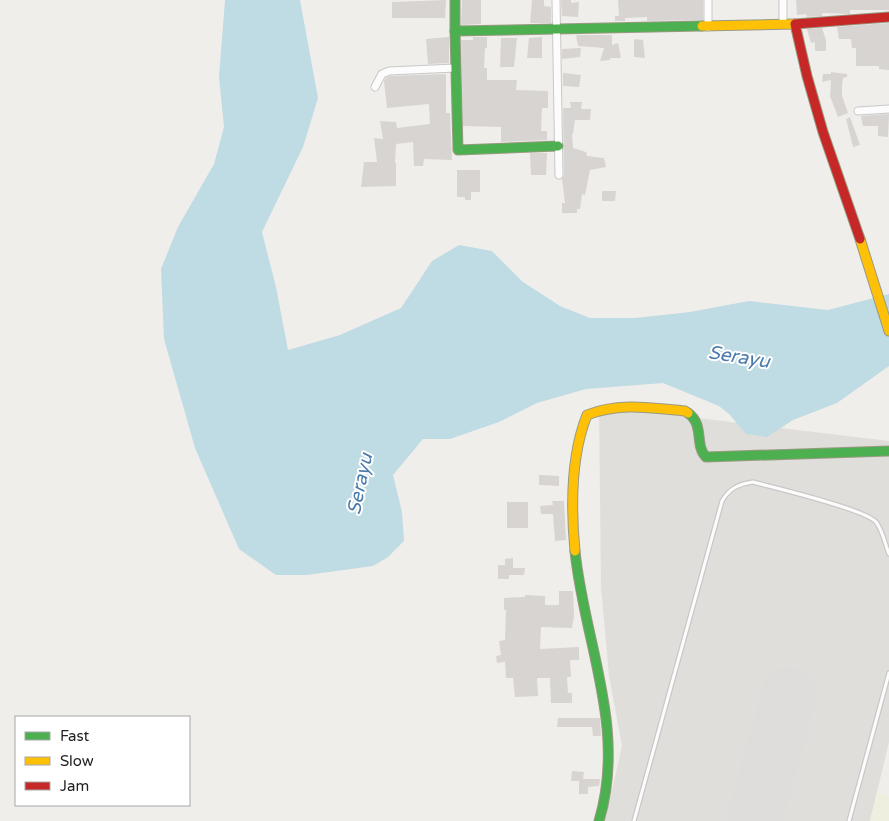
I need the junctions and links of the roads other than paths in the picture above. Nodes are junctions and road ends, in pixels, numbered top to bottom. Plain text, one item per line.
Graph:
1 (455, 0) edge
2 (556, 0) edge
3 (708, 0) edge
4 (783, 0) edge
5 (889, 17) edge
6 (783, 24) junction
7 (795, 24) junction
8 (708, 27) junction
9 (556, 28) junction
10 (455, 31) junction
11 (454, 68) junction
12 (375, 87) dead end
13 (889, 109) edge
14 (858, 111) dead end
15 (558, 146) junction
16 (560, 175) dead end
17 (889, 331) edge
18 (889, 451) edge
19 (889, 554) edge
20 (889, 673) edge
21 (599, 821) edge
22 (634, 821) edge
23 (849, 821) edge

1 - 10 street
2 - 9 street
3 - 8 street
4 - 6 street
5 - 7 street
6 - 7 street
6 - 8 street
7 - 17 street
8 - 9 street
9 - 10 street
9 - 15 street
10 - 11 street
11 - 12 street
11 - 15 street
13 - 14 street
15 - 16 street
18 - 21 street
19 - 22 lane
20 - 23 lane

